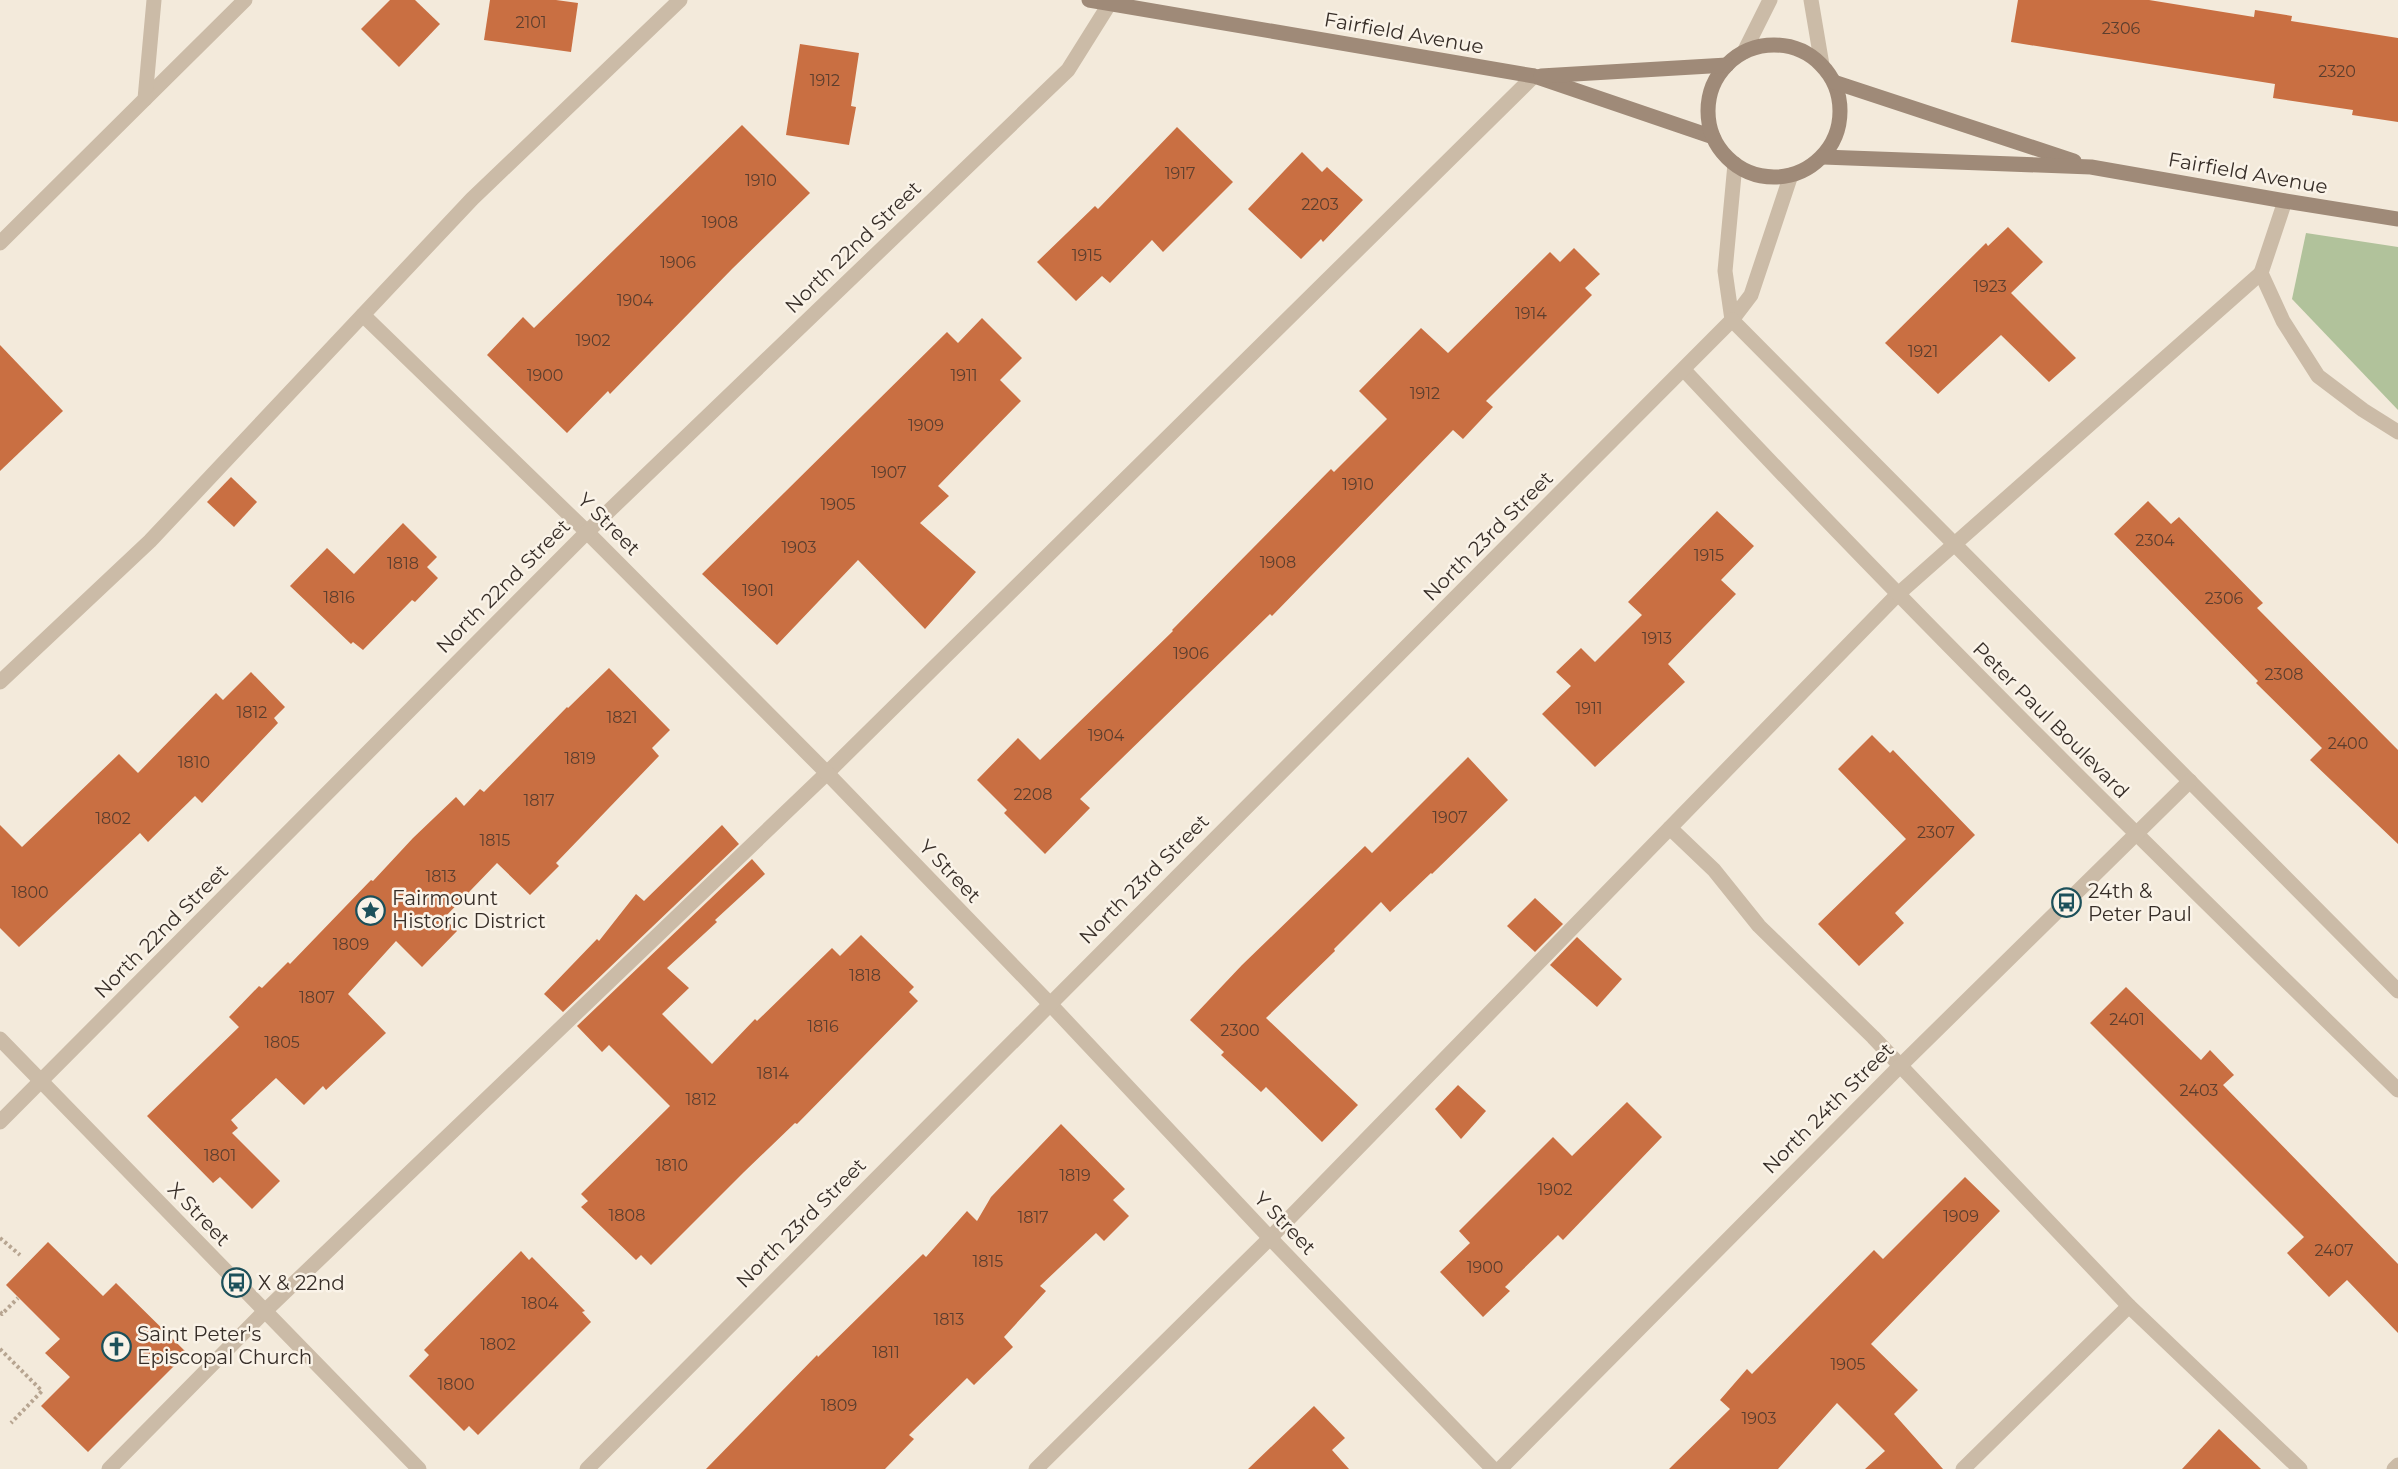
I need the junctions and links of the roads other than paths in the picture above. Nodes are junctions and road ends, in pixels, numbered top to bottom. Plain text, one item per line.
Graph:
1 (154, 0) edge
2 (245, 0) edge
3 (680, 0) edge
4 (1089, 0) edge
5 (1770, 0) edge
6 (1811, 0) edge
7 (1110, 3) junction
8 (1744, 52) junction
9 (1822, 64) junction
10 (1727, 65) junction
11 (1534, 76) junction
12 (1834, 82) junction
13 (145, 99) junction
14 (1713, 137) junction
15 (1823, 157) junction
16 (1735, 164) junction
17 (2091, 167) junction
18 (1791, 175) junction
19 (2285, 201) junction
20 (2398, 219) edge
21 (0, 243) edge
22 (2261, 273) junction
23 (363, 315) junction
24 (1732, 320) junction
25 (1684, 370) junction
26 (2398, 432) edge
27 (587, 532) junction
28 (1955, 544) junction
29 (1897, 595) junction
30 (0, 682) edge
31 (827, 773) junction
32 (2190, 782) junction
33 (1670, 828) junction
34 (2135, 835) junction
35 (2398, 991) edge
36 (1050, 1004) junction
37 (0, 1039) edge
38 (1900, 1066) junction
39 (41, 1081) junction
40 (2398, 1090) edge
41 (0, 1122) edge
42 (1270, 1238) junction
43 (2129, 1306) junction
44 (265, 1311) junction
45 (2398, 1465) edge
46 (110, 1469) edge
47 (419, 1469) edge
48 (587, 1469) edge
49 (1036, 1469) edge
50 (1493, 1469) edge
51 (1500, 1469) edge
52 (1963, 1469) edge
53 (2300, 1469) edge
54 (2394, 1469) edge

1 - 13 street
2 - 13 street
3 - 23 street
4 - 7 main road, Fairfield Avenue
5 - 8 street
6 - 9 street
7 - 11 main road, Fairfield Avenue
7 - 27 street, North 22nd Street
8 - 9 main road
8 - 10 main road
9 - 12 main road
10 - 11 main road, Fairfield Avenue
10 - 14 main road
11 - 14 main road, Fairfield Avenue
11 - 31 street
12 - 15 main road
12 - 17 main road, Fairfield Avenue
13 - 21 street
14 - 16 main road
15 - 17 main road, Fairfield Avenue
15 - 18 main road
16 - 18 main road
16 - 24 street
17 - 19 main road, Fairfield Avenue
18 - 24 street, North 23rd Street
19 - 20 main road, Fairfield Avenue
19 - 22 street
22 - 26 street
22 - 28 street
23 - 27 street, Y Street
23 - 30 street
24 - 25 street, North 23rd Street
24 - 28 street
25 - 29 street, Peter Paul Boulevard
25 - 36 street, North 23rd Street
27 - 31 street, Y Street
27 - 39 street, North 22nd Street
28 - 29 street
28 - 32 street
29 - 33 street
29 - 34 street, Peter Paul Boulevard
31 - 36 street, Y Street
31 - 44 street
32 - 34 street, North 24th Street
32 - 35 street
33 - 38 street
33 - 42 street
34 - 38 street, North 24th Street
34 - 40 street, Peter Paul Boulevard
36 - 42 street, Y Street
36 - 48 street, North 23rd Street
37 - 39 street, X Street
38 - 43 street
38 - 51 street, North 24th Street
39 - 41 street, North 22nd Street
39 - 44 street, X Street
42 - 49 street
42 - 50 street, Y Street
43 - 52 street
43 - 53 street
44 - 46 street
44 - 47 street, X Street
45 - 54 street

